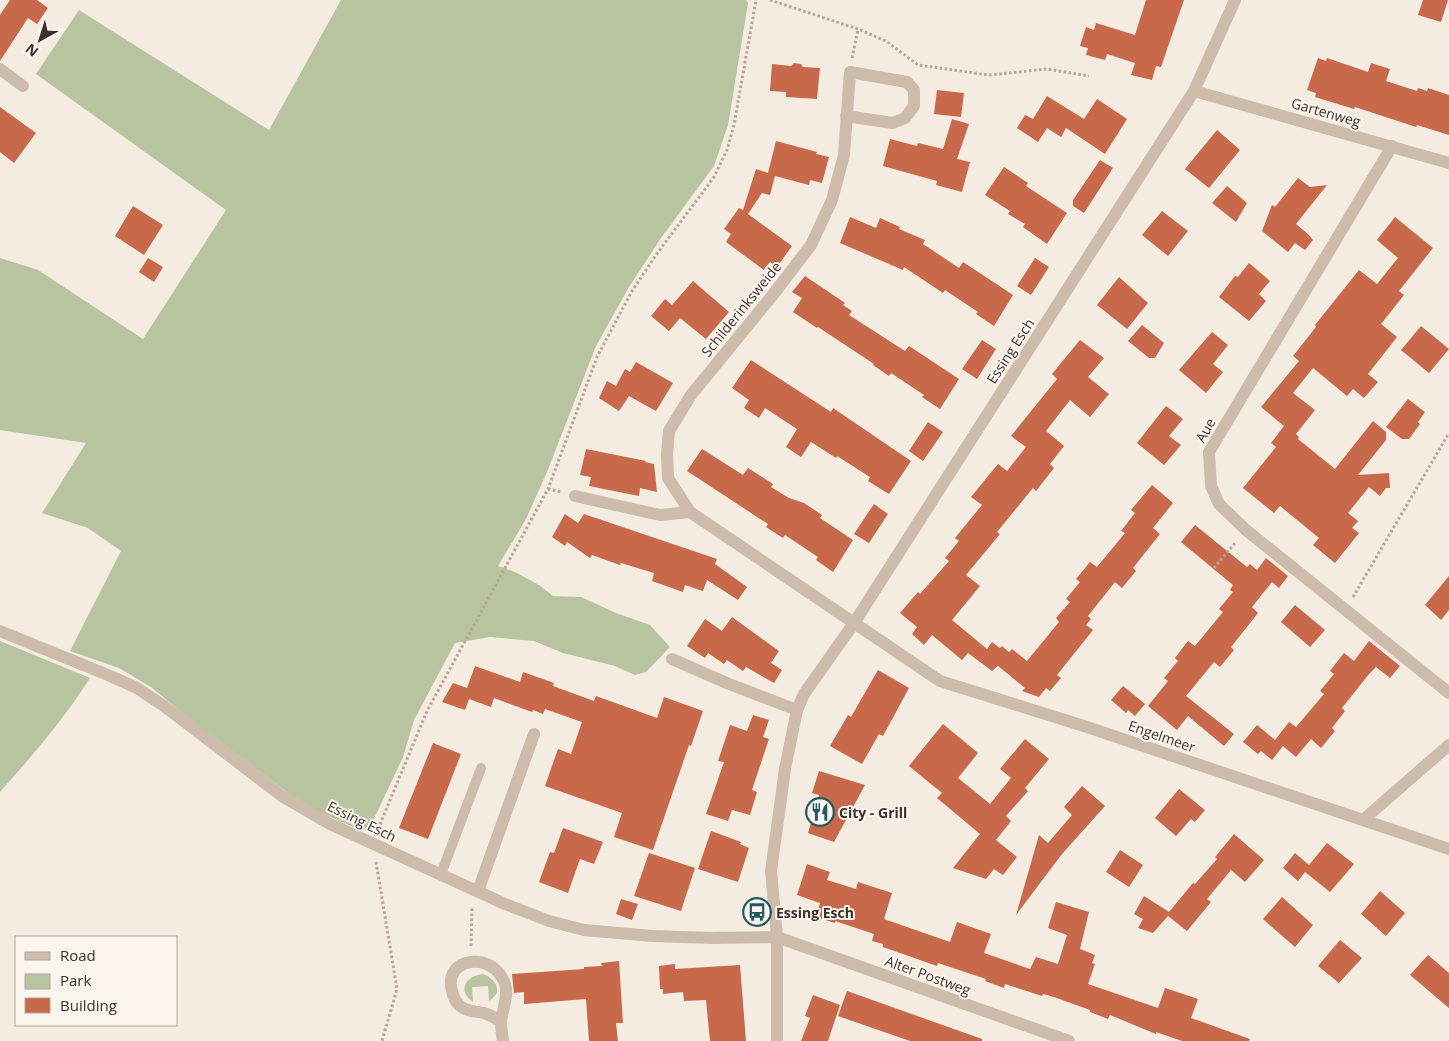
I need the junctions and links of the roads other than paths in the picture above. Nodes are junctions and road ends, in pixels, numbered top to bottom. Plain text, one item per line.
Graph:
1 (1235, 0) edge
2 (0, 69) edge
3 (23, 86) dead end
4 (1194, 91) junction
5 (846, 116) junction
6 (1392, 146) junction
7 (1449, 163) edge
8 (574, 496) dead end
9 (690, 512) junction
10 (854, 623) junction
11 (0, 631) edge
12 (672, 659) dead end
13 (1449, 693) edge
14 (797, 710) junction
15 (534, 734) dead end
16 (1449, 745) edge
17 (481, 768) dead end
18 (1363, 820) junction
19 (1449, 850) edge
20 (441, 874) junction
21 (478, 890) junction
22 (777, 937) junction
23 (501, 1022) junction
24 (503, 1041) edge
25 (777, 1041) edge
26 (1069, 1041) edge

1 - 4 street, Essing Esch
2 - 3 street
4 - 6 street, Gartenweg
4 - 10 street, Essing Esch
5 - 5 street, Schilderinksweide
5 - 9 street, Schilderinksweide
6 - 7 street, Gartenweg
6 - 13 street, Aue
8 - 9 street
9 - 10 street, Schilderinksweide
10 - 14 street, Essing Esch
10 - 18 street, Engelmeer
11 - 20 street, Essing Esch
12 - 14 street
14 - 22 street, Essing Esch
15 - 21 street
16 - 18 street
17 - 20 lane
18 - 19 street, Engelmeer
20 - 21 street, Essing Esch
21 - 22 street, Essing Esch
22 - 25 street, Essing Esch
22 - 26 street, Alter Postweg
23 - 23 street
23 - 24 street

